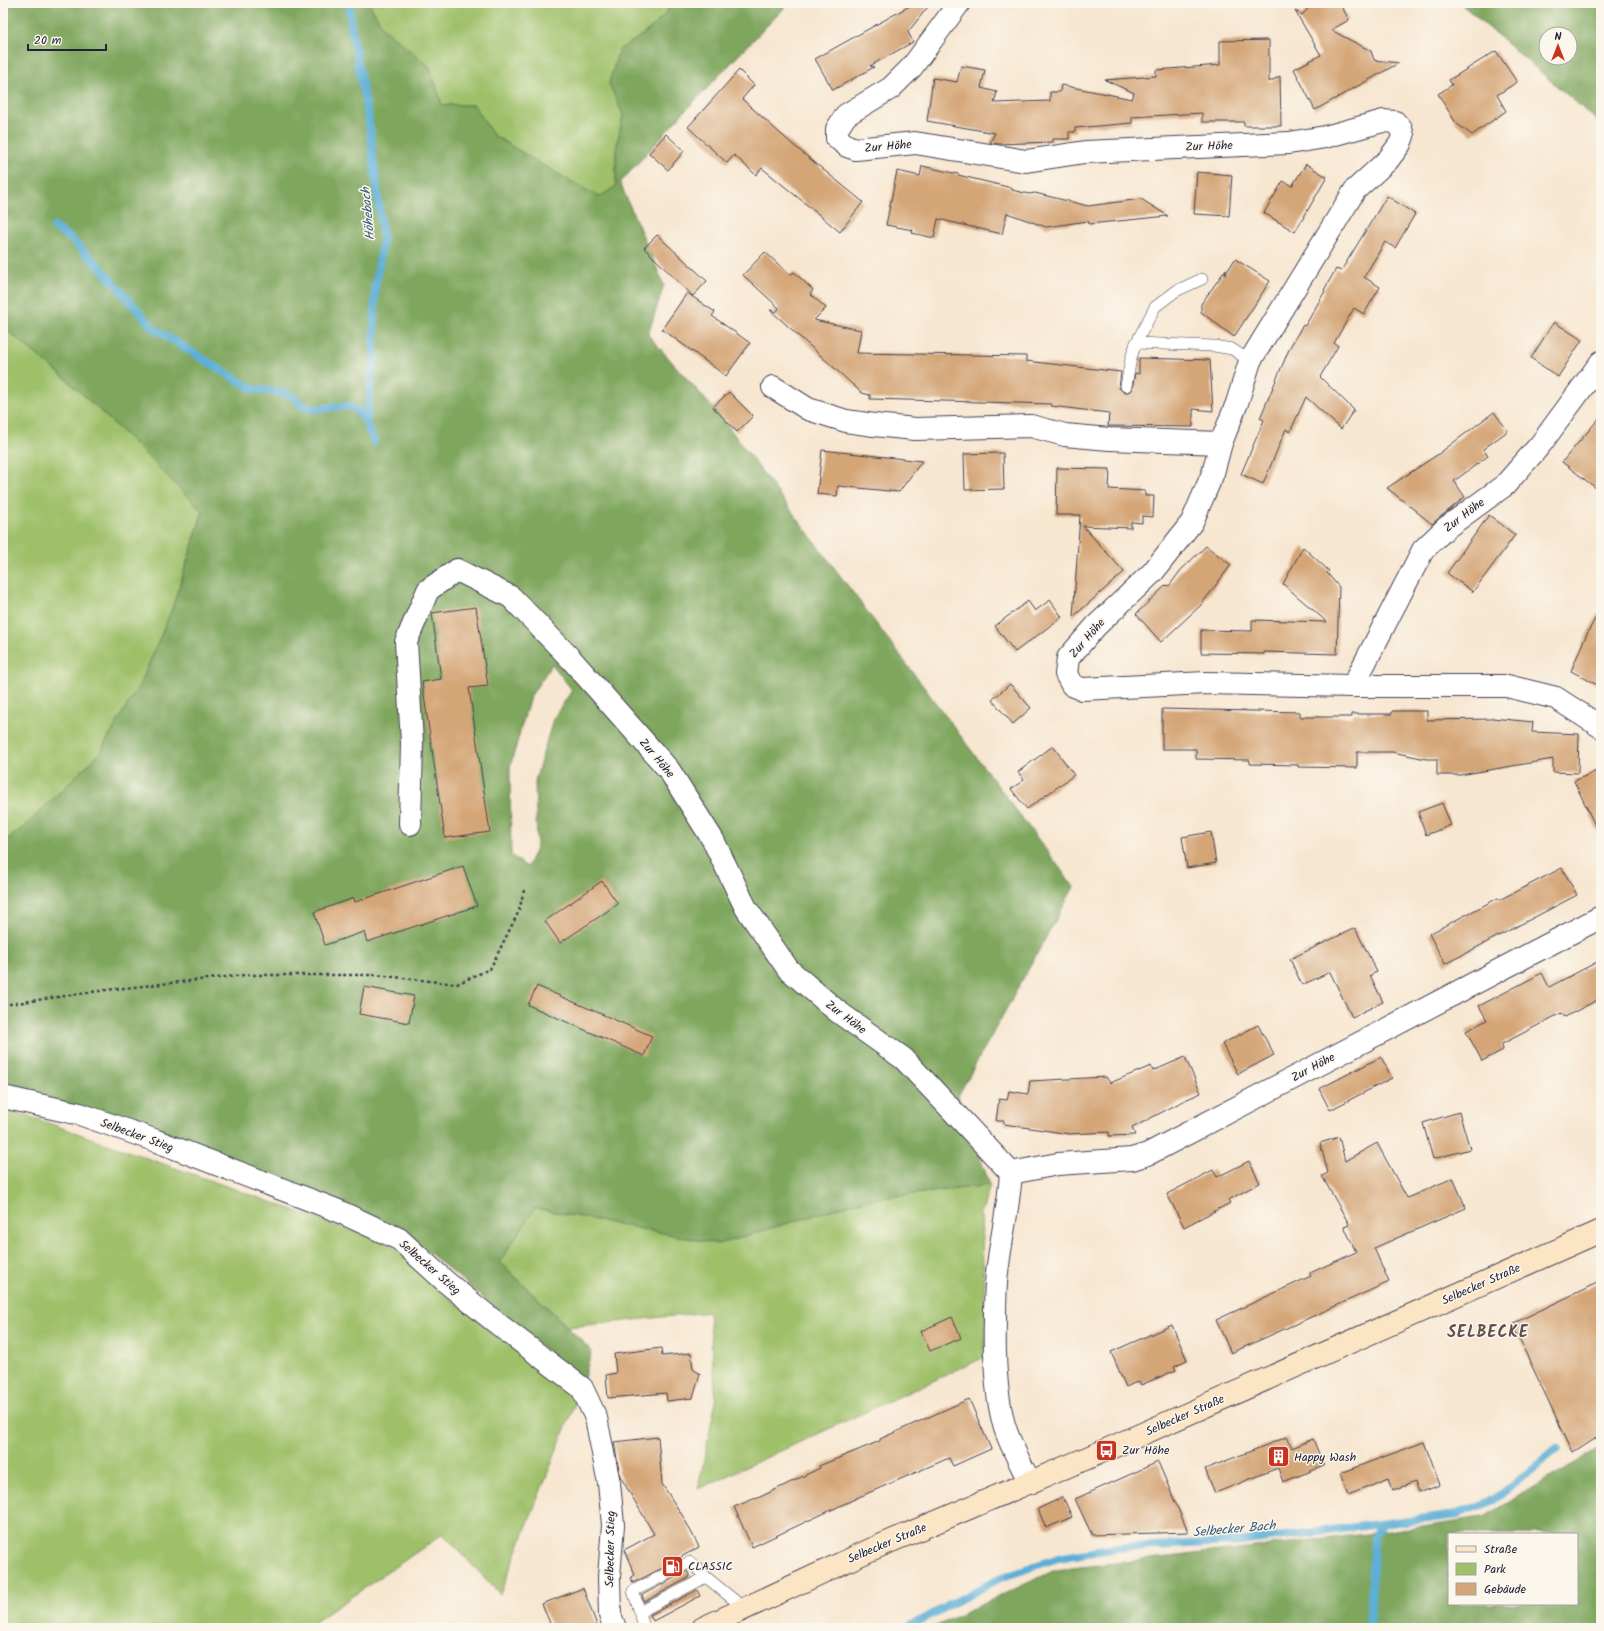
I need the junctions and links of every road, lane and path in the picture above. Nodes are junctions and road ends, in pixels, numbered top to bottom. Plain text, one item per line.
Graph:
1 (958, 3) edge
2 (1202, 279) dead end
3 (1136, 343) junction
4 (1250, 361) junction
5 (1601, 362) edge
6 (1126, 386) dead end
7 (773, 387) dead end
8 (1221, 443) junction
9 (1353, 686) junction
10 (1601, 727) edge
11 (410, 824) dead end
12 (524, 890) dead end
13 (1601, 917) edge
14 (3, 1005) edge
15 (3, 1097) edge
16 (1011, 1172) junction
17 (1601, 1231) edge
18 (1030, 1483) junction
19 (706, 1577) junction
20 (744, 1608) junction
21 (640, 1612) junction
22 (615, 1628) edge
23 (644, 1628) edge
24 (703, 1628) edge

1 - 4 street, Zur Höhe
2 - 3 lane
3 - 4 lane
3 - 6 lane
4 - 8 street, Zur Höhe
5 - 9 street, Zur Höhe
7 - 8 street
8 - 9 street, Zur Höhe
9 - 10 street, Zur Höhe
11 - 16 street, Zur Höhe
12 - 14 path
13 - 16 street, Zur Höhe
15 - 22 street, Selbecker Stieg
16 - 18 street
17 - 18 main road, Selbecker Straße
18 - 20 main road, Selbecker Straße
19 - 20 lane
19 - 21 lane
19 - 21 lane
20 - 24 main road, Selbecker Straße
21 - 23 lane

